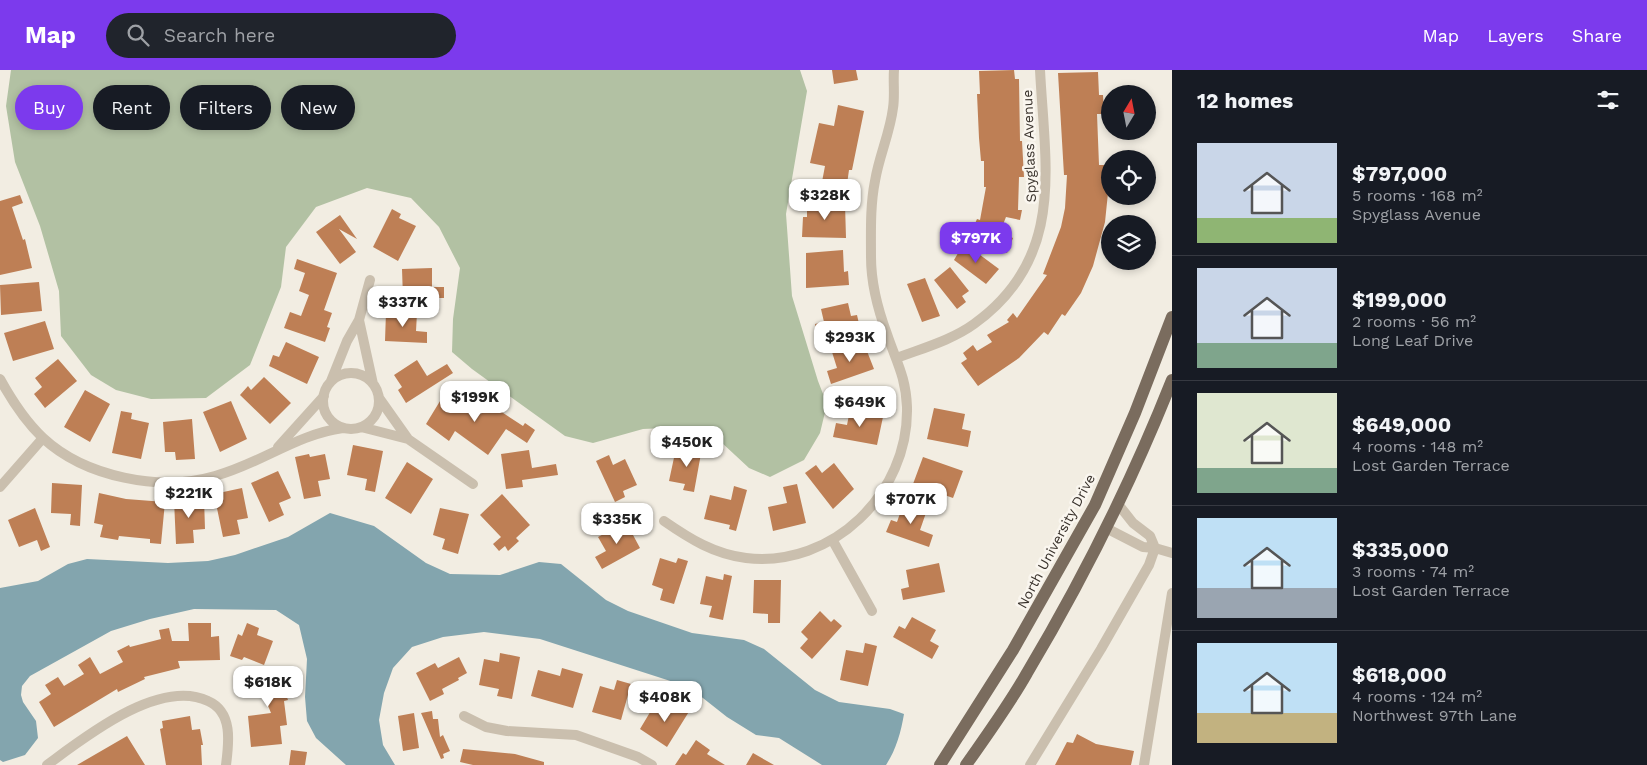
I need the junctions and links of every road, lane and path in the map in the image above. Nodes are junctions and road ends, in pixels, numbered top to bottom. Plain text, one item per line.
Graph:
1 (1040, 70) edge
2 (892, 73) edge
3 (370, 280) dead end
4 (1172, 317) edge
5 (359, 320) junction
6 (897, 358) junction
7 (0, 379) edge
8 (1172, 380) edge
9 (330, 383) junction
10 (373, 384) junction
11 (324, 396) junction
12 (379, 398) junction
13 (1136, 413) junction
14 (1155, 422) junction
15 (361, 427) junction
16 (343, 428) junction
17 (43, 438) junction
18 (408, 439) junction
19 (274, 451) junction
20 (473, 484) dead end
21 (0, 487) edge
22 (1118, 504) junction
23 (664, 521) dead end
24 (1106, 528) junction
25 (833, 540) junction
26 (1156, 548) junction
27 (1172, 553) edge
28 (1172, 593) edge
29 (872, 611) dead end
30 (464, 716) dead end
31 (47, 765) edge
32 (226, 765) edge
33 (652, 765) edge
34 (940, 765) edge
35 (966, 765) edge
36 (1030, 765) edge
37 (1144, 765) edge

1 - 6 street, Spyglass Avenue
2 - 6 street
3 - 5 street
4 - 13 main road, North University Drive
5 - 9 street
5 - 10 street
6 - 25 street
7 - 17 street
8 - 14 main road
9 - 10 street
9 - 11 street
10 - 12 street
11 - 16 street
11 - 19 street
12 - 15 street
12 - 18 street
13 - 14 main road
13 - 34 main road, North University Drive
14 - 22 main road
15 - 16 street
15 - 18 street
16 - 19 street
17 - 19 street
17 - 21 street
18 - 20 street
22 - 24 main road
22 - 26 street
23 - 25 street
24 - 26 street
24 - 35 main road
25 - 29 street
26 - 27 street
26 - 36 street
28 - 37 street
30 - 33 street
31 - 32 street

